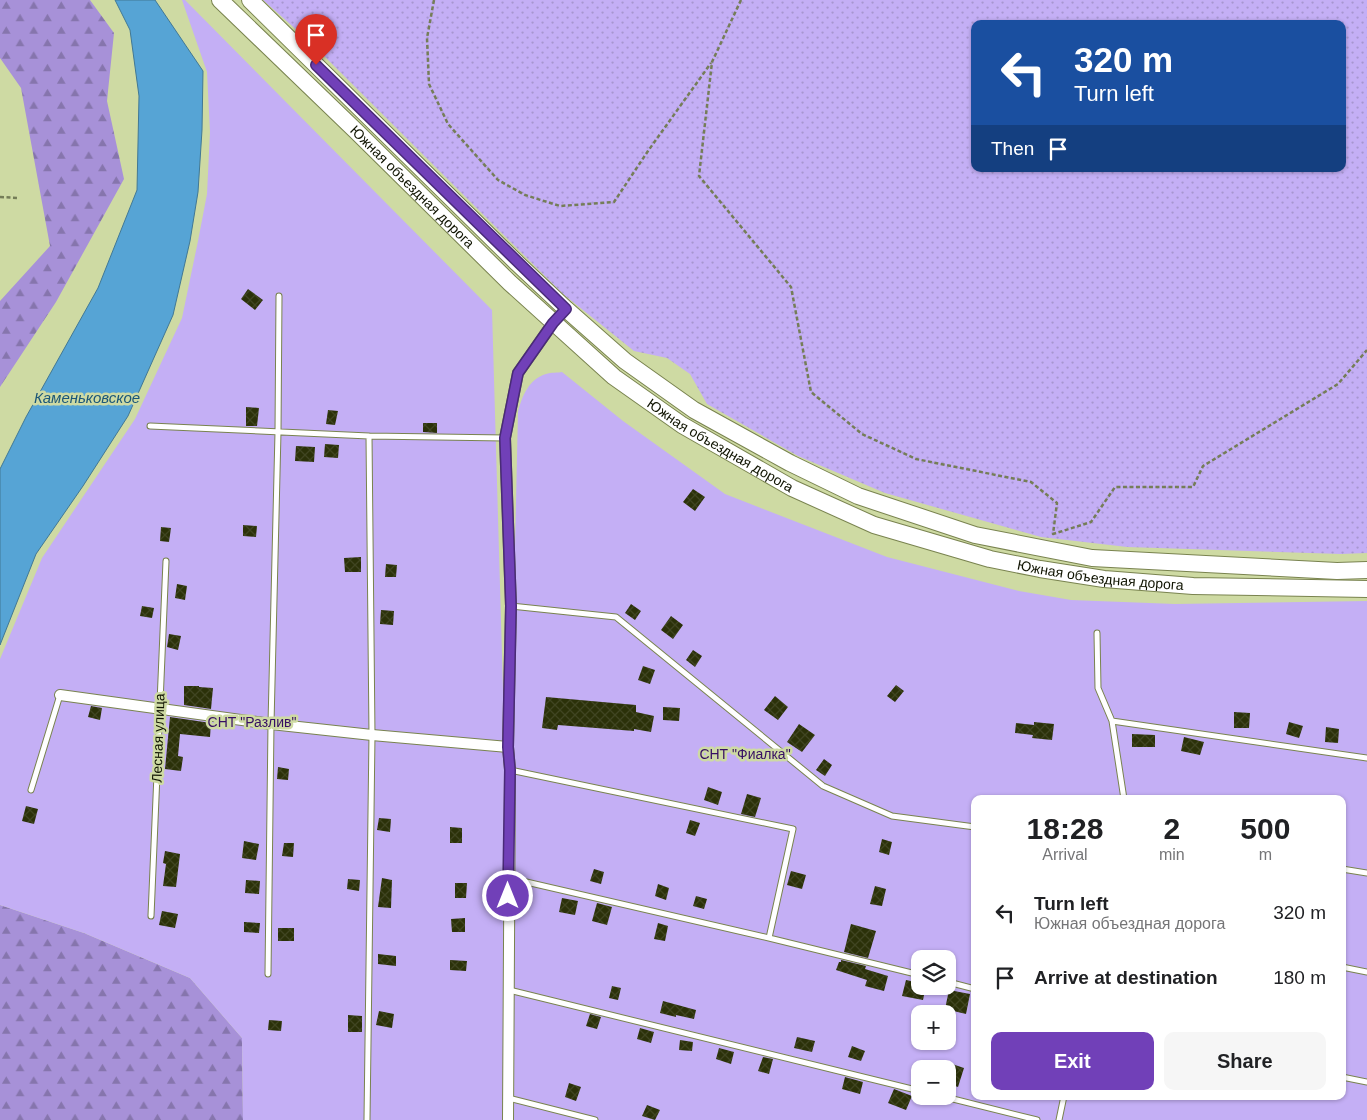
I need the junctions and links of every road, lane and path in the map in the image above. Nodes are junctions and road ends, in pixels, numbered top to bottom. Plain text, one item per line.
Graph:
1 (220, 0) edge
2 (250, 0) edge
3 (434, 0) edge
4 (741, 0) edge
5 (712, 62) junction
6 (0, 197) edge
7 (18, 198) dead end
8 (278, 296) dead end
9 (566, 309) junction
10 (580, 322) junction
11 (553, 323) junction
12 (568, 335) junction
13 (1367, 350) edge
14 (150, 426) dead end
15 (278, 432) junction
16 (369, 436) junction
17 (505, 438) junction
18 (166, 561) dead end
19 (1367, 570) edge
20 (1367, 589) edge
21 (511, 606) junction
22 (1097, 633) dead end
23 (60, 695) joint
24 (159, 708) junction
25 (1112, 721) junction
26 (271, 724) junction
27 (372, 735) junction
28 (508, 747) junction
29 (1367, 758) edge
30 (510, 770) junction
31 (31, 790) dead end
32 (1123, 795) edge
33 (971, 826) edge
34 (1346, 870) edge
35 (1367, 873) edge
36 (508, 877) junction
37 (151, 916) dead end
38 (769, 938) junction
39 (1346, 969) edge
40 (1367, 972) edge
41 (911, 973) edge
42 (268, 974) dead end
43 (956, 984) edge
44 (971, 988) edge
45 (509, 990) junction
46 (1346, 1078) edge
47 (1367, 1082) edge
48 (911, 1089) edge
49 (508, 1098) junction
50 (956, 1100) edge
51 (1063, 1100) edge
52 (367, 1120) edge
53 (508, 1120) edge
54 (595, 1120) edge
55 (1037, 1120) edge
56 (1060, 1120) edge

1 - 11 main road, Южная объездная дорога
2 - 9 main road, Южная объездная дорога
3 - 5 path
4 - 5 path
5 - 13 path
6 - 7 path
8 - 15 lane
9 - 10 main road, Южная объездная дорога
9 - 11 main road
10 - 12 main road
10 - 19 main road, Южная объездная дорога
11 - 12 main road, Южная объездная дорога
11 - 17 street
12 - 20 main road, Южная объездная дорога
14 - 15 lane
15 - 16 lane
15 - 26 lane
16 - 17 lane
16 - 27 lane
17 - 21 street
18 - 24 lane, Лесная улица
21 - 28 street
21 - 33 lane
22 - 25 lane
23 - 24 street
23 - 31 lane
24 - 26 street
24 - 37 lane, Лесная улица
25 - 29 lane
25 - 32 lane
26 - 27 street
26 - 42 lane
27 - 28 street
27 - 52 lane
28 - 30 street
30 - 36 street
30 - 38 lane
34 - 35 lane
36 - 38 lane
36 - 45 street
38 - 41 lane
39 - 40 lane
43 - 44 lane
45 - 48 lane
45 - 49 street
46 - 47 lane
49 - 53 street
49 - 54 lane
50 - 55 lane
51 - 56 lane

